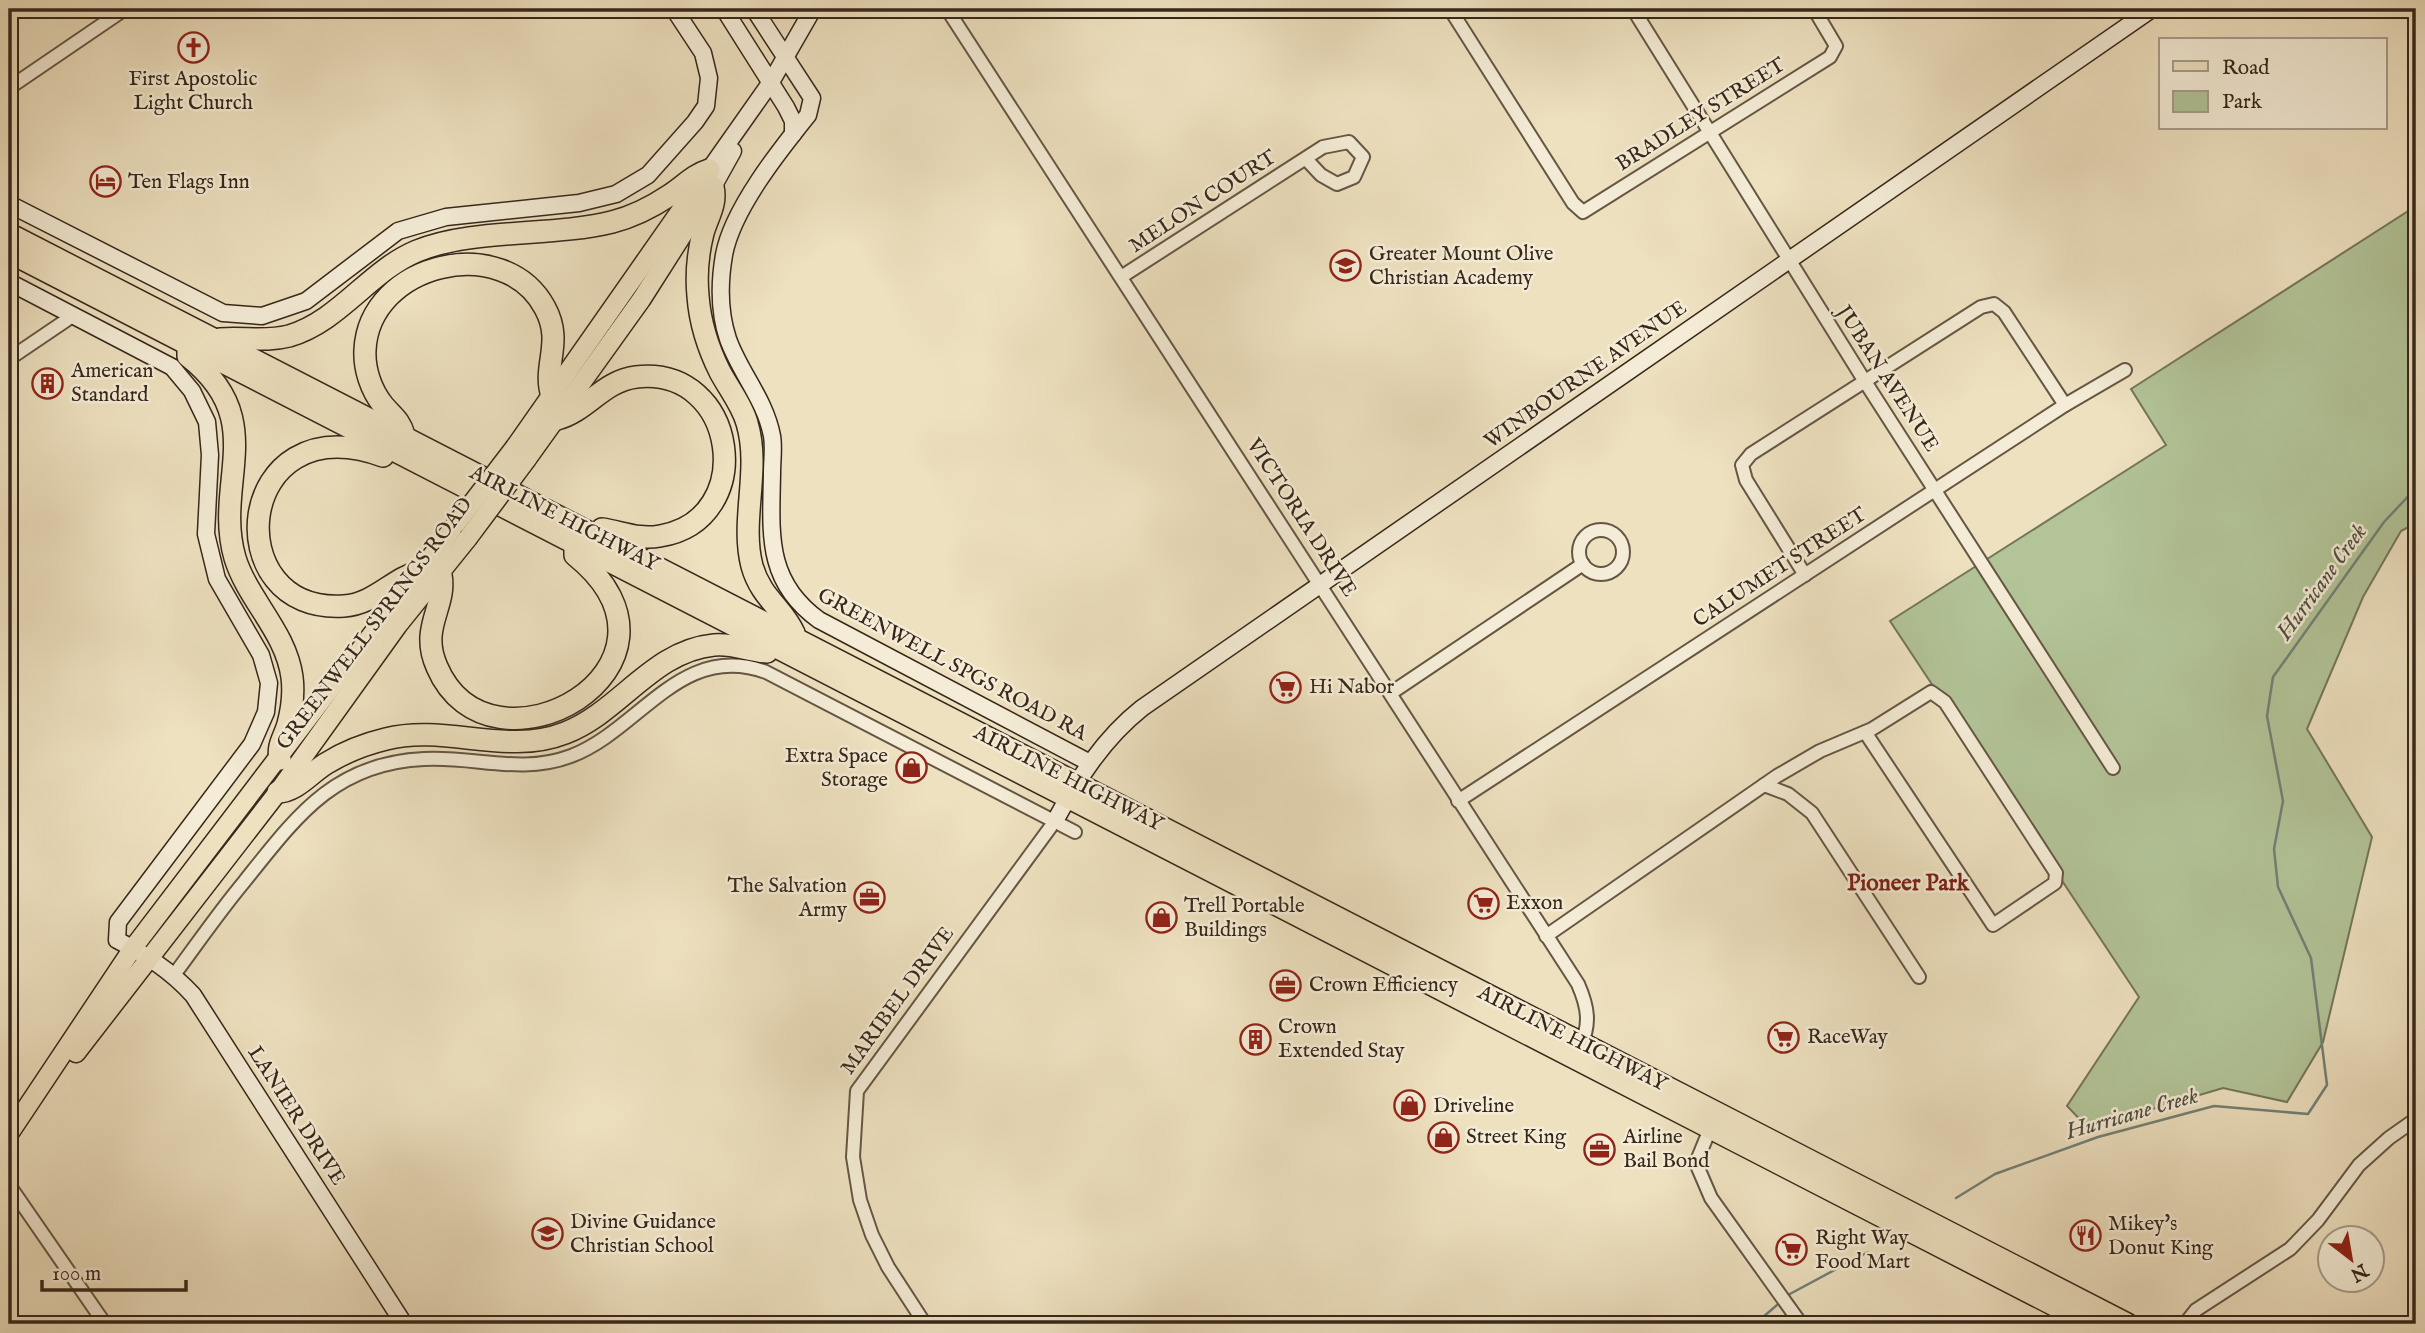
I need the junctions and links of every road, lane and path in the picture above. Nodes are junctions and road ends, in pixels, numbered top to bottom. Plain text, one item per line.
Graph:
1 (125, 9) edge
2 (674, 9) edge
3 (724, 9) edge
4 (754, 9) edge
5 (813, 9) edge
6 (947, 9) edge
7 (1450, 9) edge
8 (1633, 9) edge
9 (1814, 9) edge
10 (2152, 9) edge
11 (804, 24) junction
12 (767, 29) junction
13 (786, 57) junction
14 (771, 82) junction
15 (9, 88) edge
16 (1708, 133) junction
17 (793, 134) junction
18 (1306, 159) dead end
19 (711, 179) junction
20 (9, 204) edge
21 (9, 234) edge
22 (9, 253) edge
23 (1789, 260) junction
24 (1121, 277) junction
25 (9, 282) edge
26 (74, 315) junction
27 (217, 339) junction
28 (188, 345) junction
29 (9, 359) edge
30 (2125, 370) dead end
31 (1864, 380) junction
32 (552, 396) junction
33 (2065, 405) junction
34 (557, 419) junction
35 (401, 445) junction
36 (521, 453) junction
37 (1936, 491) junction
38 (583, 538) junction
39 (1583, 564) dead end
40 (431, 573) junction
41 (1805, 575) junction
42 (1321, 585) junction
43 (796, 638) junction
44 (777, 649) junction
45 (1391, 692) junction
46 (1865, 732) junction
47 (280, 760) junction
48 (1090, 763) junction
49 (2113, 768) dead end
50 (1764, 785) junction
51 (1072, 791) junction
52 (278, 792) junction
53 (1458, 802) junction
54 (1055, 821) junction
55 (1075, 832) dead end
56 (1546, 936) junction
57 (133, 948) junction
58 (151, 957) junction
59 (174, 975) junction
60 (1919, 977) dead end
61 (1578, 1051) junction
62 (2416, 1119) edge
63 (1716, 1122) junction
64 (9, 1136) edge
65 (9, 1185) edge
66 (2094, 1319) edge
67 (104, 1324) edge
68 (404, 1324) edge
69 (925, 1324) edge
70 (1801, 1324) edge
71 (2127, 1324) edge
72 (2185, 1324) edge

1 - 15 street
2 - 20 street
3 - 14 street
4 - 12 street
5 - 11 street, GREENWELL SPRINGS ROAD
6 - 24 street, VICTORIA DRIVE
7 - 16 street, BRADLEY STREET
8 - 16 street, JUBAN AVENUE
9 - 16 street, BRADLEY STREET
10 - 23 street, WINBOURNE AVENUE
11 - 12 street
11 - 13 street, GREENWELL SPRINGS ROAD
12 - 13 street
13 - 14 street, GREENWELL SPRINGS ROAD
13 - 17 street, GREENWELL SPGS ROAD RA
14 - 17 street
14 - 19 street, GREENWELL SPRINGS ROAD
16 - 23 street, JUBAN AVENUE
17 - 48 street, GREENWELL SPGS ROAD RA
18 - 24 street, MELON COURT
19 - 27 highway
19 - 32 main road, GREENWELL SPRINGS ROAD
19 - 34 main road, GREENWELL SPRINGS ROAD
19 - 43 highway
21 - 27 highway, AIRLINE HIGHWAY
22 - 28 highway, AIRLINE HIGHWAY
23 - 31 street, JUBAN AVENUE
23 - 42 street, WINBOURNE AVENUE
24 - 42 street, VICTORIA DRIVE
25 - 26 street
26 - 29 street
26 - 57 street
27 - 35 highway, AIRLINE HIGHWAY
28 - 35 highway, AIRLINE HIGHWAY
28 - 47 highway
30 - 33 street, CALUMET STREET
31 - 33 street
31 - 37 street, JUBAN AVENUE
31 - 41 street
32 - 35 highway
32 - 36 main road, GREENWELL SPRINGS ROAD
33 - 37 street, CALUMET STREET
34 - 36 main road, GREENWELL SPRINGS ROAD
34 - 38 highway
35 - 38 highway, AIRLINE HIGHWAY
35 - 40 highway
36 - 40 main road, GREENWELL SPRINGS ROAD, bridge
36 - 40 main road, GREENWELL SPRINGS ROAD, bridge
37 - 41 street, CALUMET STREET
37 - 49 street, JUBAN AVENUE
38 - 40 highway
38 - 43 highway, AIRLINE HIGHWAY
38 - 44 highway, AIRLINE HIGHWAY
39 - 45 street
40 - 47 main road, GREENWELL SPRINGS ROAD
40 - 52 main road, GREENWELL SPRINGS ROAD
41 - 53 street, CALUMET STREET
42 - 45 street, VICTORIA DRIVE
42 - 48 street, WINBOURNE AVENUE
43 - 51 highway, AIRLINE HIGHWAY
44 - 51 highway, AIRLINE HIGHWAY
44 - 52 highway
45 - 53 street, VICTORIA DRIVE
46 - 46 street
46 - 50 street
47 - 57 main road, GREENWELL SPRINGS ROAD
48 - 51 street, WINBOURNE AVENUE
50 - 56 street
50 - 60 street
51 - 54 street, MARIBEL DRIVE
51 - 61 highway, AIRLINE HIGHWAY
52 - 58 main road, GREENWELL SPRINGS ROAD
53 - 56 street, VICTORIA DRIVE
54 - 55 street, AIRLINE HIGHWAY
54 - 59 street, AIRLINE HIGHWAY
54 - 69 street, MARIBEL DRIVE
56 - 61 street, VICTORIA DRIVE
57 - 58 street, LANIER DRIVE
57 - 64 main road, GREENWELL SPRINGS ROAD
58 - 59 street, LANIER DRIVE
58 - 64 main road, GREENWELL SPRINGS ROAD
59 - 68 street, LANIER DRIVE
61 - 63 highway, AIRLINE HIGHWAY
62 - 72 street
63 - 66 highway, AIRLINE HIGHWAY
63 - 70 street
65 - 67 street
66 - 71 highway, AIRLINE HIGHWAY

